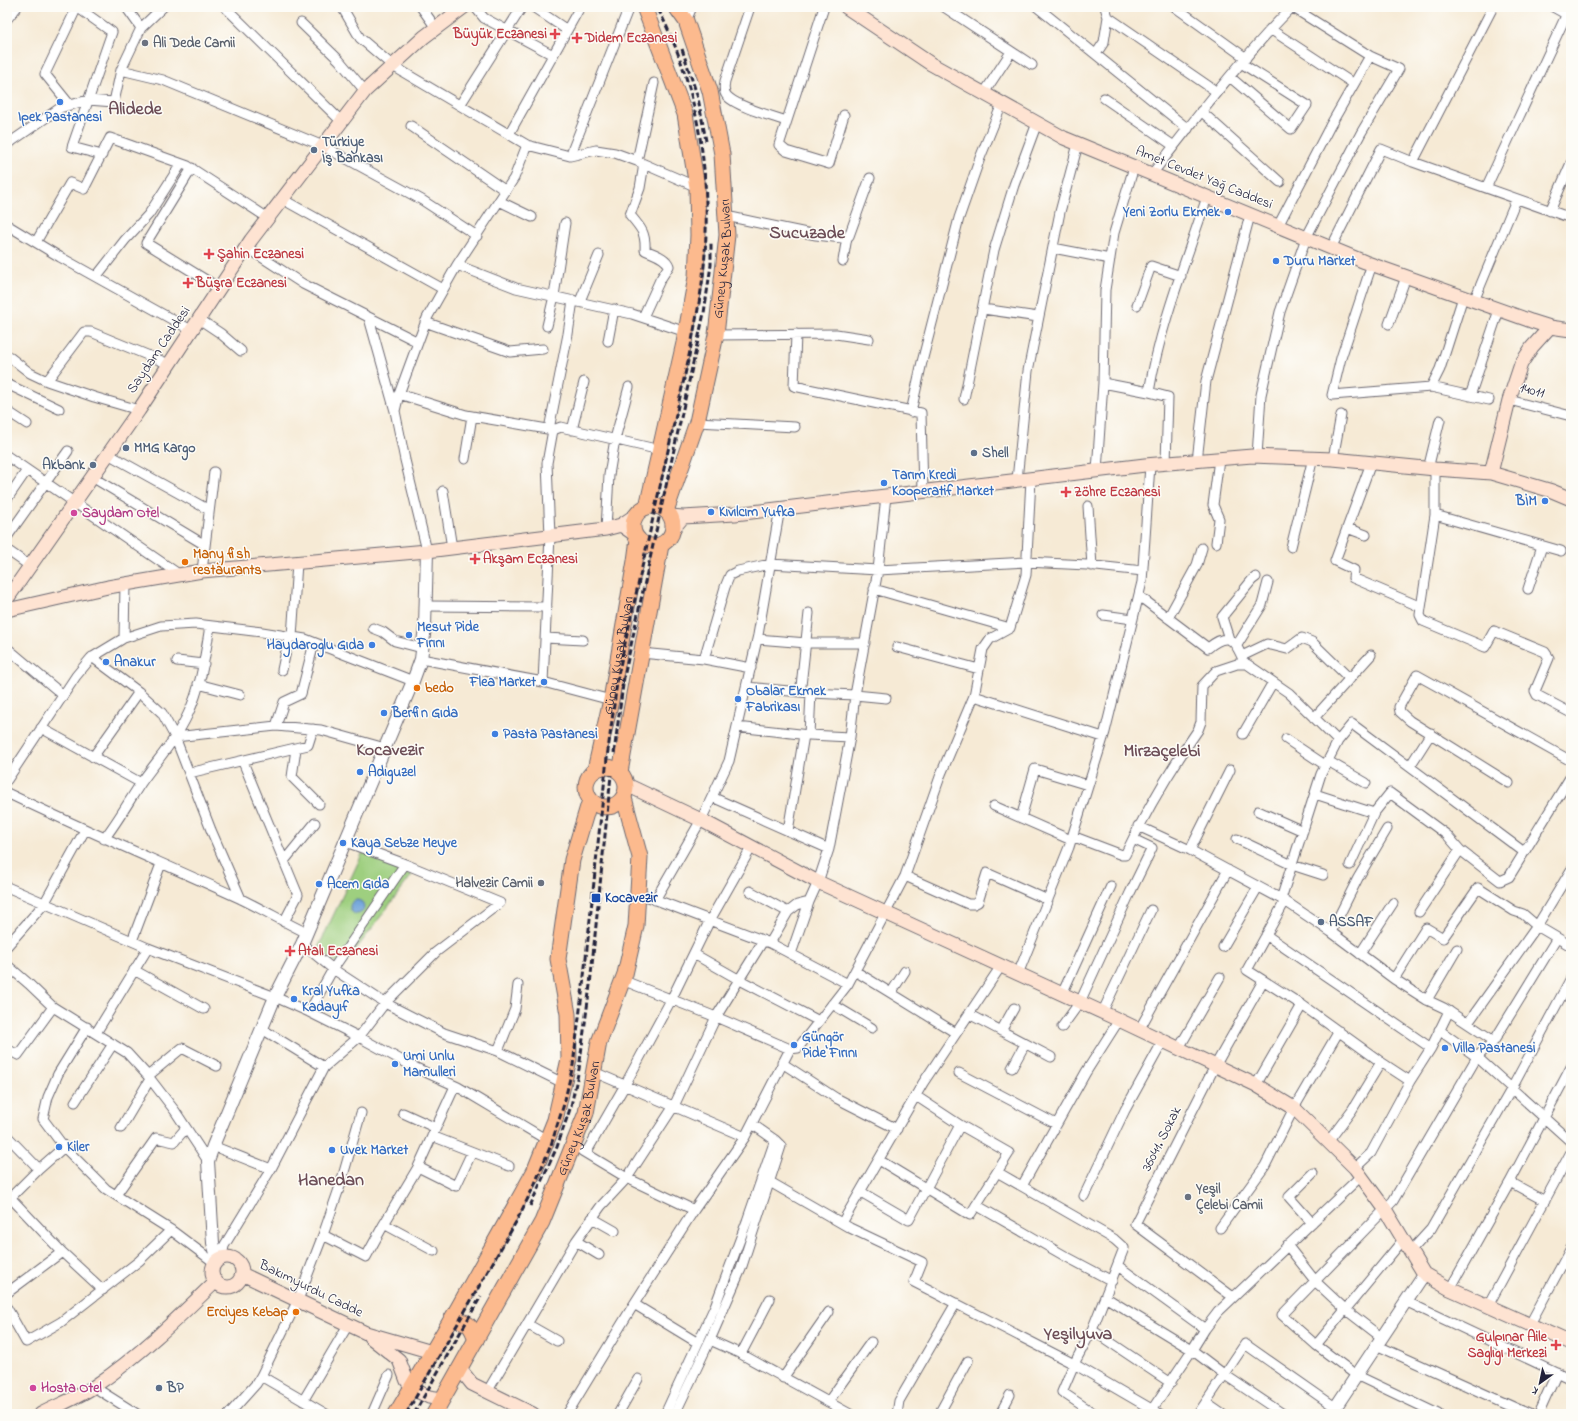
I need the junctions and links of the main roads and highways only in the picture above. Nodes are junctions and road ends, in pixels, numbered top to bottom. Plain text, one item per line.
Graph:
1 (464, 7) edge
2 (644, 7) edge
3 (676, 7) edge
4 (846, 7) edge
5 (1550, 327) junction
6 (1571, 330) edge
7 (1491, 473) junction
8 (1571, 499) edge
9 (642, 511) junction
10 (673, 518) junction
11 (621, 525) junction
12 (636, 537) junction
13 (662, 545) junction
14 (7, 599) edge
15 (7, 610) edge
16 (595, 770) junction
17 (624, 785) junction
18 (590, 800) junction
19 (242, 1274) junction
20 (216, 1281) junction
21 (451, 1320) junction
22 (366, 1333) junction
23 (476, 1340) junction
24 (1571, 1343) edge
25 (432, 1352) junction
26 (456, 1375) junction
27 (412, 1386) junction
28 (442, 1399) junction
29 (66, 1402) junction
30 (514, 1410) edge
31 (40, 1414) edge
32 (52, 1414) edge
33 (396, 1414) edge
34 (434, 1414) edge
35 (533, 1414) edge

1 - 14 main road, Saydam Caddesi
2 - 9 main road, Güney Kuşak Bulvarı
3 - 10 main road, Güney Kuşak Bulvarı
4 - 5 main road, Amet Cevdet Yağ Caddesi
5 - 6 main road, Amet Cevdet Yağ Caddesi
5 - 7 main road
7 - 8 main road
7 - 10 main road
9 - 10 main road
9 - 11 main road
9 - 12 main road
10 - 13 main road
11 - 12 main road
11 - 15 main road
12 - 13 main road
12 - 16 main road, Güney Kuşak Bulvarı
13 - 17 main road, Güney Kuşak Bulvarı
16 - 17 main road
16 - 18 main road
17 - 18 main road
17 - 23 main road, Güney Kuşak Bulvarı
17 - 24 main road
18 - 21 main road, Güney Kuşak Bulvarı
19 - 20 main road
19 - 20 main road
19 - 22 main road, Bakımyurdu Cadde
20 - 29 main road
21 - 23 main road
21 - 25 main road, Güney Kuşak Bulvarı
22 - 25 main road
22 - 27 main road
23 - 26 main road, Güney Kuşak Bulvarı
25 - 27 main road, Güney Kuşak Bulvarı
26 - 28 main road, Güney Kuşak Bulvarı
26 - 30 main road
27 - 28 main road
27 - 33 main road, Güney Kuşak Bulvarı
28 - 34 main road, Güney Kuşak Bulvarı
29 - 31 main road
29 - 32 main road
30 - 35 main road

